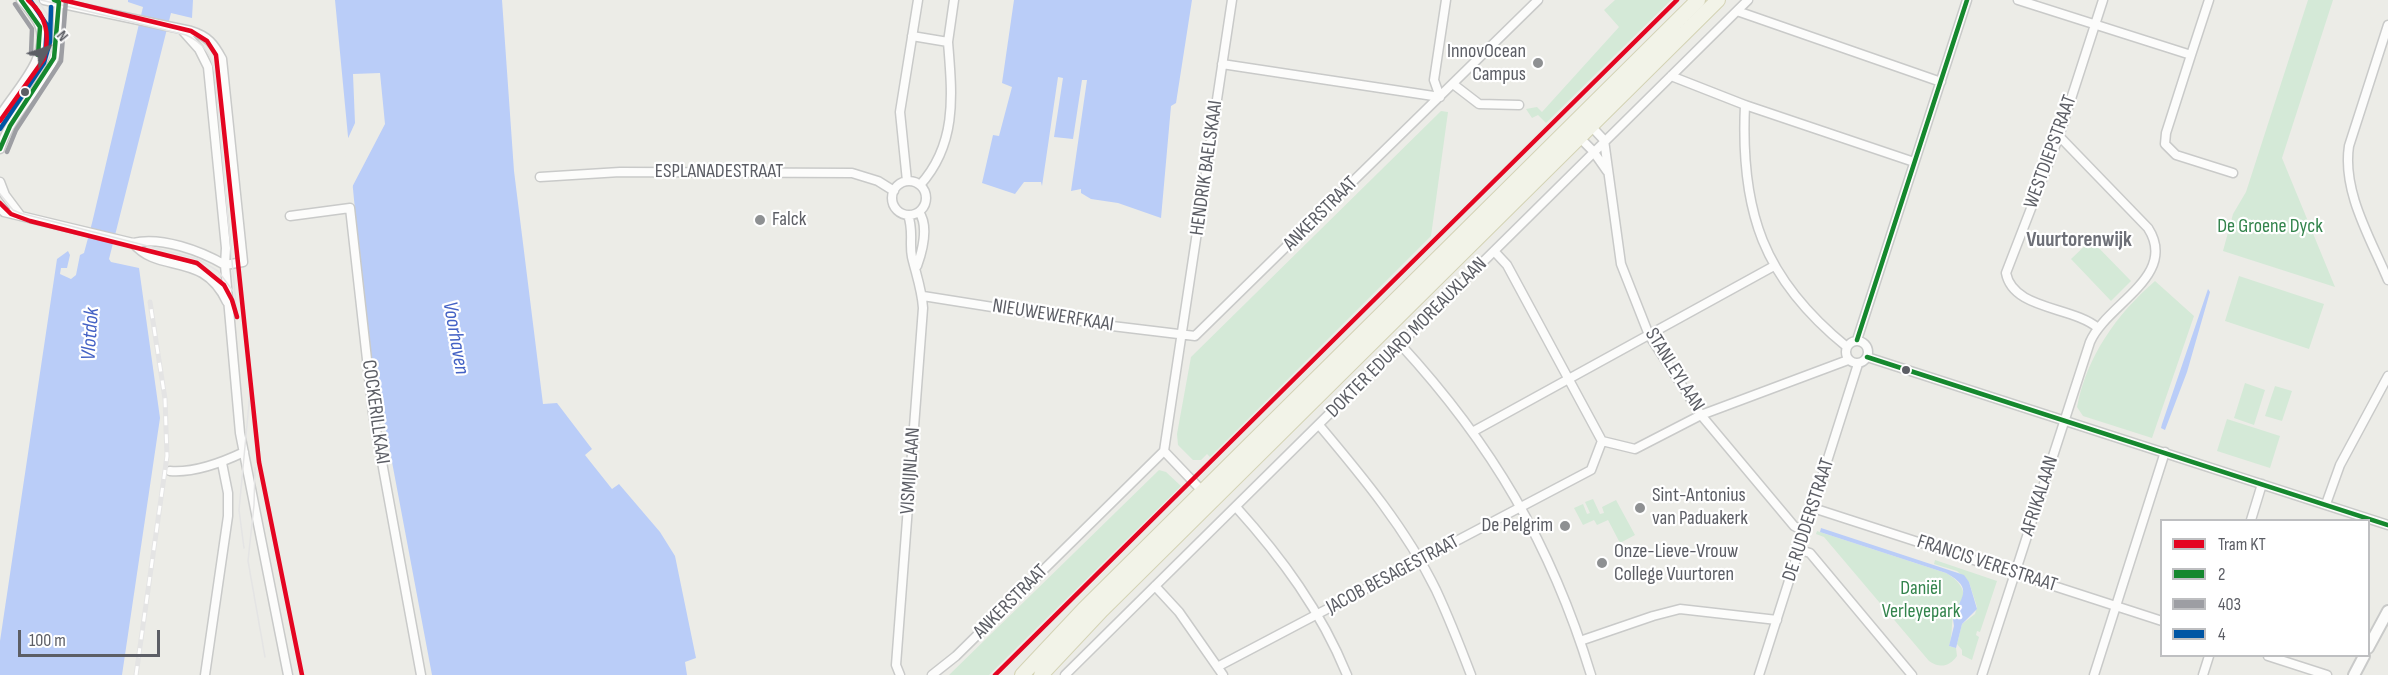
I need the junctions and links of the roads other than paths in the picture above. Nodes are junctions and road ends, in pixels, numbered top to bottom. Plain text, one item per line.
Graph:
1 (21, 0) edge
2 (44, 0) edge
3 (918, 0) edge
4 (954, 0) edge
5 (1232, 0) edge
6 (1446, 0) edge
7 (1538, 0) edge
8 (1698, 0) edge
9 (1718, 0) edge
10 (1748, 0) edge
11 (1967, 0) edge
12 (2018, 0) edge
13 (2103, 0) edge
14 (2209, 0) edge
15 (57, 1) edge
16 (1737, 11) junction
17 (2095, 25) junction
18 (2388, 25) edge
19 (183, 31) junction
20 (912, 36) junction
21 (948, 42) junction
22 (2191, 55) junction
23 (1222, 64) junction
24 (1671, 76) junction
25 (1941, 82) junction
26 (1453, 84) junction
27 (1440, 97) junction
28 (1519, 105) dead end
29 (1745, 105) junction
30 (0, 116) edge
31 (1581, 116) junction
32 (1591, 126) junction
33 (1574, 132) junction
34 (2059, 136) junction
35 (1604, 140) junction
36 (0, 148) edge
37 (1593, 151) junction
38 (1914, 162) junction
39 (1608, 174) junction
40 (2232, 174) dead end
41 (540, 177) dead end
42 (907, 181) junction
43 (0, 183) edge
44 (920, 185) junction
45 (894, 191) junction
46 (2, 196) edge
47 (0, 208) edge
48 (919, 213) junction
49 (908, 215) junction
50 (20, 216) junction
51 (290, 216) dead end
52 (132, 243) junction
53 (1494, 251) junction
54 (225, 266) junction
55 (917, 266) junction
56 (1774, 266) junction
57 (2388, 280) edge
58 (922, 296) junction
59 (229, 308) junction
60 (2098, 328) junction
61 (1649, 334) junction
62 (1183, 335) junction
63 (1857, 340) junction
64 (1400, 344) junction
65 (1847, 347) junction
66 (1867, 357) junction
67 (1848, 360) junction
68 (1858, 364) junction
69 (2388, 376) edge
70 (1569, 379) junction
71 (1701, 415) junction
72 (2064, 420) junction
73 (1319, 425) junction
74 (1474, 431) junction
75 (1602, 441) junction
76 (1164, 451) junction
77 (243, 452) junction
78 (2165, 452) junction
79 (222, 463) junction
80 (170, 471) dead end
81 (2262, 484) junction
82 (1207, 496) junction
83 (2326, 504) junction
84 (1236, 507) junction
85 (1521, 507) junction
86 (1813, 508) junction
87 (2251, 519) edge
88 (2388, 525) edge
89 (1805, 532) junction
90 (1800, 550) junction
91 (1420, 561) junction
92 (2015, 573) junction
93 (1155, 586) junction
94 (2116, 606) junction
95 (2388, 611) edge
96 (1319, 615) junction
97 (1777, 620) junction
98 (2160, 620) edge
99 (1580, 641) junction
100 (2370, 644) edge
101 (2209, 657) edge
102 (2271, 657) edge
103 (2363, 657) edge
104 (1221, 671) edge
105 (205, 675) edge
106 (288, 675) edge
107 (421, 675) edge
108 (900, 675) edge
109 (932, 675) edge
110 (1022, 675) edge
111 (1041, 675) edge
112 (1065, 675) edge
113 (1347, 675) edge
114 (1471, 675) edge
115 (1590, 675) edge
116 (1759, 675) edge
117 (1912, 675) edge
118 (1982, 675) edge
119 (2094, 675) edge
120 (2203, 675) edge
121 (2327, 675) edge
122 (2354, 675) edge

1 - 30 street
2 - 15 street
3 - 20 street
4 - 21 street
5 - 23 street, HENDRIK BAELSKAAI
6 - 27 street
7 - 26 street, ANKERSTRAAT
8 - 31 main road, DOKTER EDUARD MOREAUXLAAN
9 - 32 main road, DOKTER EDUARD MOREAUXLAAN
10 - 16 street, DOKTER EDUARD MOREAUXLAAN
11 - 25 street
12 - 17 street
13 - 17 street, WESTDIEPSTRAAT
14 - 22 street
15 - 19 street
15 - 36 street
16 - 24 street, DOKTER EDUARD MOREAUXLAAN
16 - 25 street
17 - 22 street
17 - 34 street, WESTDIEPSTRAAT
18 - 57 street
19 - 54 street
19 - 54 street
20 - 21 street
20 - 42 street
21 - 44 street
22 - 40 street
23 - 27 street
23 - 62 street, HENDRIK BAELSKAAI
24 - 29 street
24 - 35 street, DOKTER EDUARD MOREAUXLAAN
25 - 38 street
26 - 27 street, ANKERSTRAAT
26 - 28 street
27 - 62 street, ANKERSTRAAT
29 - 38 street
29 - 56 street
31 - 32 street
31 - 33 main road, DOKTER EDUARD MOREAUXLAAN
32 - 33 main road, DOKTER EDUARD MOREAUXLAAN
32 - 35 street
33 - 37 street, STANLEYLAAN
33 - 82 main road, DOKTER EDUARD MOREAUXLAAN
34 - 60 street, AFRIKALAAN
34 - 60 street, WESTDIEPSTRAAT
35 - 37 street, DOKTER EDUARD MOREAUXLAAN
35 - 39 street, STANLEYLAAN
37 - 39 street, STANLEYLAAN
37 - 53 street, DOKTER EDUARD MOREAUXLAAN
38 - 63 street
39 - 61 street, STANLEYLAAN
41 - 45 street, ESPLANADESTRAAT
42 - 44 street
42 - 45 street
43 - 46 street
44 - 48 street
45 - 49 street
46 - 50 street
47 - 50 street
48 - 49 street
48 - 55 street, VISMIJNLAAN
49 - 55 street, VISMIJNLAAN
50 - 52 street
51 - 107 street, COCKERILLKAAI
52 - 54 street
52 - 59 street
53 - 64 street, DOKTER EDUARD MOREAUXLAAN
53 - 70 street
54 - 59 street
55 - 58 street, VISMIJNLAAN
56 - 61 street
56 - 65 street
58 - 62 street, NIEUWEWERFKAAI
58 - 108 street, VISMIJNLAAN
59 - 77 street
60 - 72 street, AFRIKALAAN
61 - 70 street
61 - 71 street, STANLEYLAAN
62 - 76 street
63 - 65 street
63 - 66 street
64 - 73 street, DOKTER EDUARD MOREAUXLAAN
64 - 74 street
65 - 67 street
66 - 68 street
66 - 72 street
67 - 68 street
67 - 71 street
68 - 86 street, DE RUDDERSTRAAT
69 - 83 street
70 - 74 street
70 - 75 street
71 - 75 street
71 - 89 street, STANLEYLAAN
72 - 78 street
72 - 92 street, AFRIKALAAN
73 - 84 street, DOKTER EDUARD MOREAUXLAAN
73 - 91 street
74 - 85 street
75 - 85 street, JACOB BESAGESTRAAT
76 - 82 street
76 - 109 street, ANKERSTRAAT
77 - 79 street
77 - 106 street
78 - 81 street
78 - 94 street
79 - 80 street
79 - 105 street
81 - 83 street
81 - 87 street
82 - 110 main road, DOKTER EDUARD MOREAUXLAAN
82 - 111 main road, DOKTER EDUARD MOREAUXLAAN
83 - 88 street
84 - 93 street, DOKTER EDUARD MOREAUXLAAN
84 - 96 street
85 - 91 street, JACOB BESAGESTRAAT
85 - 99 street
86 - 89 street, DE RUDDERSTRAAT
86 - 92 street, FRANCIS VERESTRAAT
89 - 90 street, DE RUDDERSTRAAT
90 - 97 street, DE RUDDERSTRAAT
90 - 117 street
91 - 96 street, JACOB BESAGESTRAAT
91 - 114 street
92 - 94 street, FRANCIS VERESTRAAT
92 - 118 street, AFRIKALAAN
93 - 104 street
93 - 112 street, DOKTER EDUARD MOREAUXLAAN
94 - 98 street, FRANCIS VERESTRAAT
94 - 119 street
95 - 100 street
96 - 104 street, JACOB BESAGESTRAAT
96 - 113 street
97 - 99 street
97 - 116 street, DE RUDDERSTRAAT
99 - 115 street
101 - 120 street
102 - 121 street
103 - 122 street

